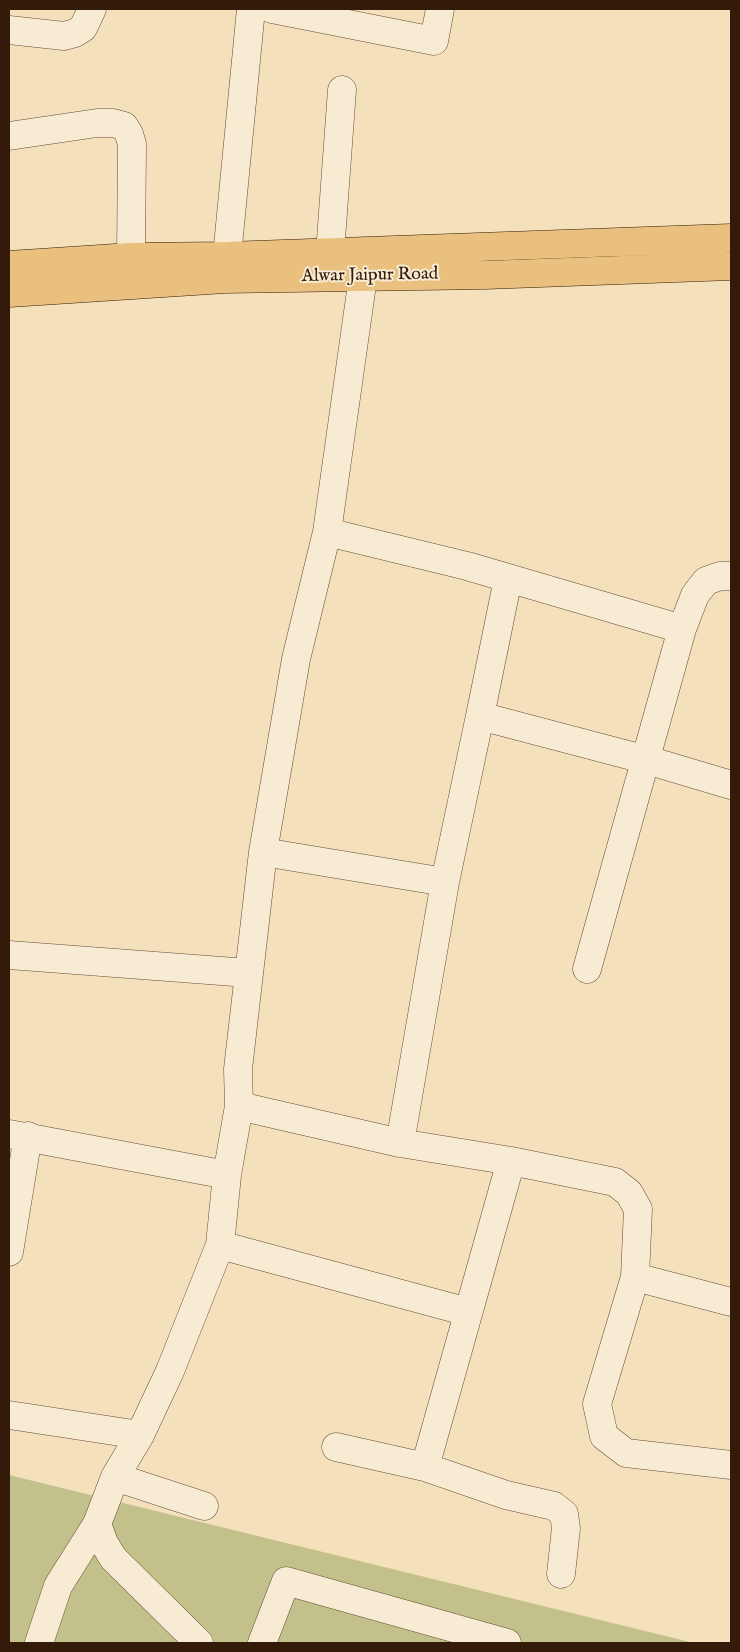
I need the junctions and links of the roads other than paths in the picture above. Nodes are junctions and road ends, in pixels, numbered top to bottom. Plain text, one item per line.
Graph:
1 (92, 9) edge
2 (251, 9) edge
3 (272, 9) edge
4 (440, 9) edge
5 (9, 30) edge
6 (342, 90) dead end
7 (9, 136) edge
8 (731, 238) edge
9 (330, 253) junction
10 (227, 256) junction
11 (131, 257) junction
12 (9, 264) edge
13 (731, 266) edge
14 (362, 277) junction
15 (9, 293) edge
16 (327, 532) junction
17 (731, 576) edge
18 (508, 578) junction
19 (682, 628) junction
20 (480, 716) junction
21 (647, 760) junction
22 (731, 785) edge
23 (264, 852) junction
24 (445, 882) junction
25 (9, 955) edge
26 (587, 968) dead end
27 (248, 974) junction
28 (239, 1106) junction
29 (18, 1135) edge
30 (400, 1143) junction
31 (511, 1161) junction
32 (227, 1175) junction
33 (220, 1245) junction
34 (9, 1252) edge
35 (635, 1277) junction
36 (731, 1302) edge
37 (468, 1312) junction
38 (9, 1415) edge
39 (140, 1434) junction
40 (336, 1447) dead end
41 (731, 1465) edge
42 (425, 1467) junction
43 (115, 1477) junction
44 (204, 1506) dead end
45 (97, 1524) junction
46 (560, 1574) dead end
47 (500, 1642) edge
48 (39, 1643) edge
49 (199, 1643) edge
50 (262, 1643) edge

1 - 5 street
2 - 10 street
3 - 4 street
6 - 9 street
7 - 11 street
8 - 9 main road, Alwar Jaipur Road
9 - 10 main road, Alwar Jaipur Road
10 - 11 main road, Alwar Jaipur Road
11 - 12 main road, Alwar Jaipur Road
13 - 14 main road, Alwar Jaipur Road
14 - 15 main road, Alwar Jaipur Road
14 - 16 street
16 - 18 street
16 - 23 street
17 - 19 street
18 - 19 street
18 - 20 street
19 - 21 street
20 - 21 street
20 - 24 street
21 - 22 street
21 - 26 street
23 - 24 street
23 - 27 street
24 - 30 street
25 - 27 street
27 - 28 street
28 - 30 street
28 - 32 street
29 - 32 street
29 - 34 street
30 - 31 street
31 - 35 street
31 - 37 street
32 - 33 street
33 - 37 street
33 - 39 street
35 - 36 street
35 - 41 street
37 - 42 street
38 - 39 street
39 - 43 street
40 - 42 street
42 - 46 street
43 - 44 street
43 - 45 street
45 - 48 street
45 - 49 street
47 - 50 street

